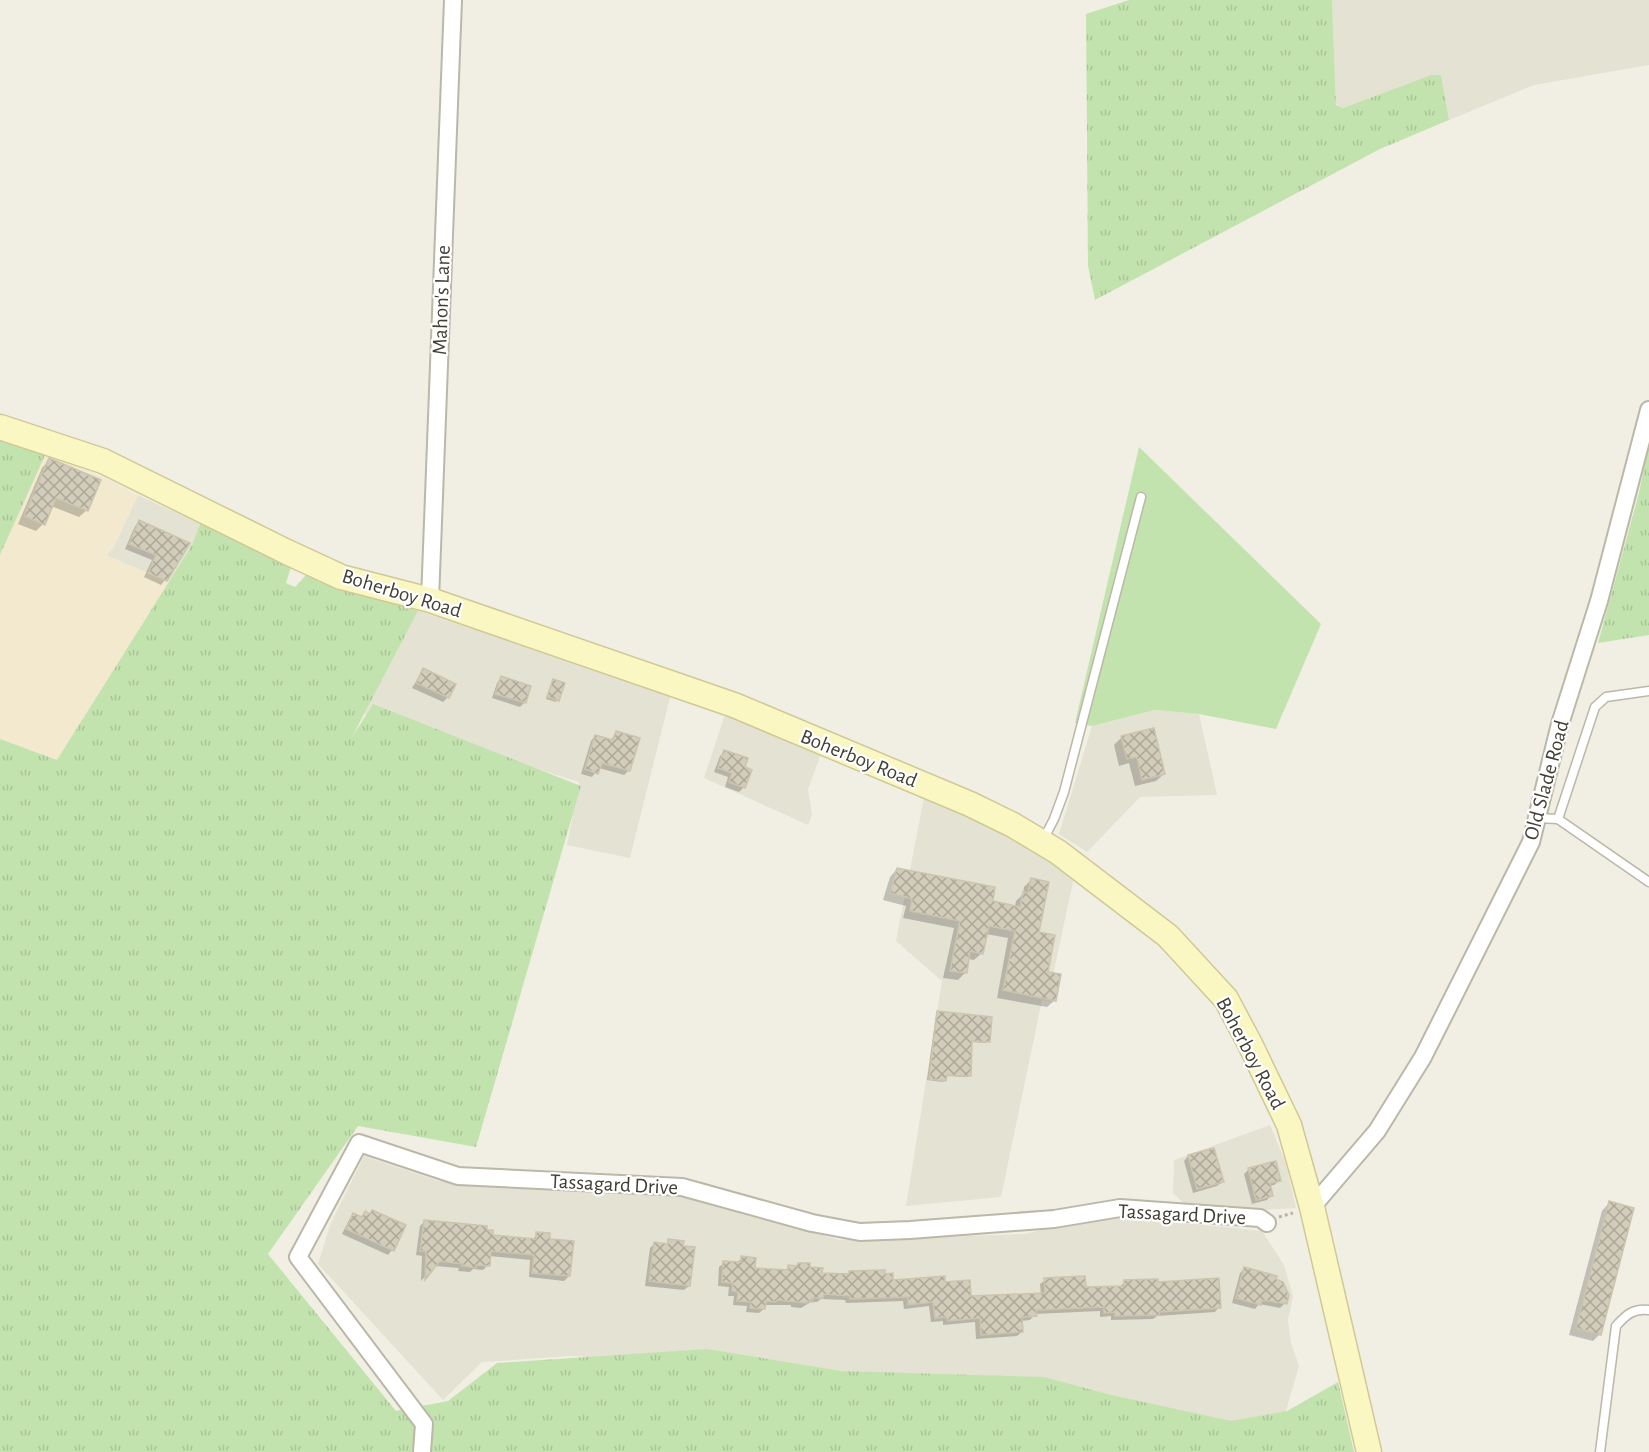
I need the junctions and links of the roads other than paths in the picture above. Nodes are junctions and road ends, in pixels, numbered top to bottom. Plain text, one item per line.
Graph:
1 (453, 0) edge
2 (1649, 410) edge
3 (0, 427) edge
4 (1141, 497) dead end
5 (430, 600) junction
6 (1649, 691) edge
7 (1536, 818) junction
8 (1558, 819) junction
9 (1042, 842) junction
10 (1649, 882) edge
11 (1312, 1208) junction
12 (1268, 1223) road end
13 (1649, 1310) edge
14 (422, 1452) edge
15 (1369, 1452) edge
16 (1600, 1452) edge

1 - 5 street, Mahon's Lane
2 - 7 street, Old Slade Road
3 - 5 street, Boherboy Road
4 - 9 lane
5 - 9 street, Boherboy Road
6 - 8 lane
7 - 8 lane
7 - 11 street, Old Slade Road
8 - 10 lane
9 - 11 street, Boherboy Road
11 - 15 street, Boherboy Road
12 - 14 street, Tassagard Drive
13 - 16 lane

